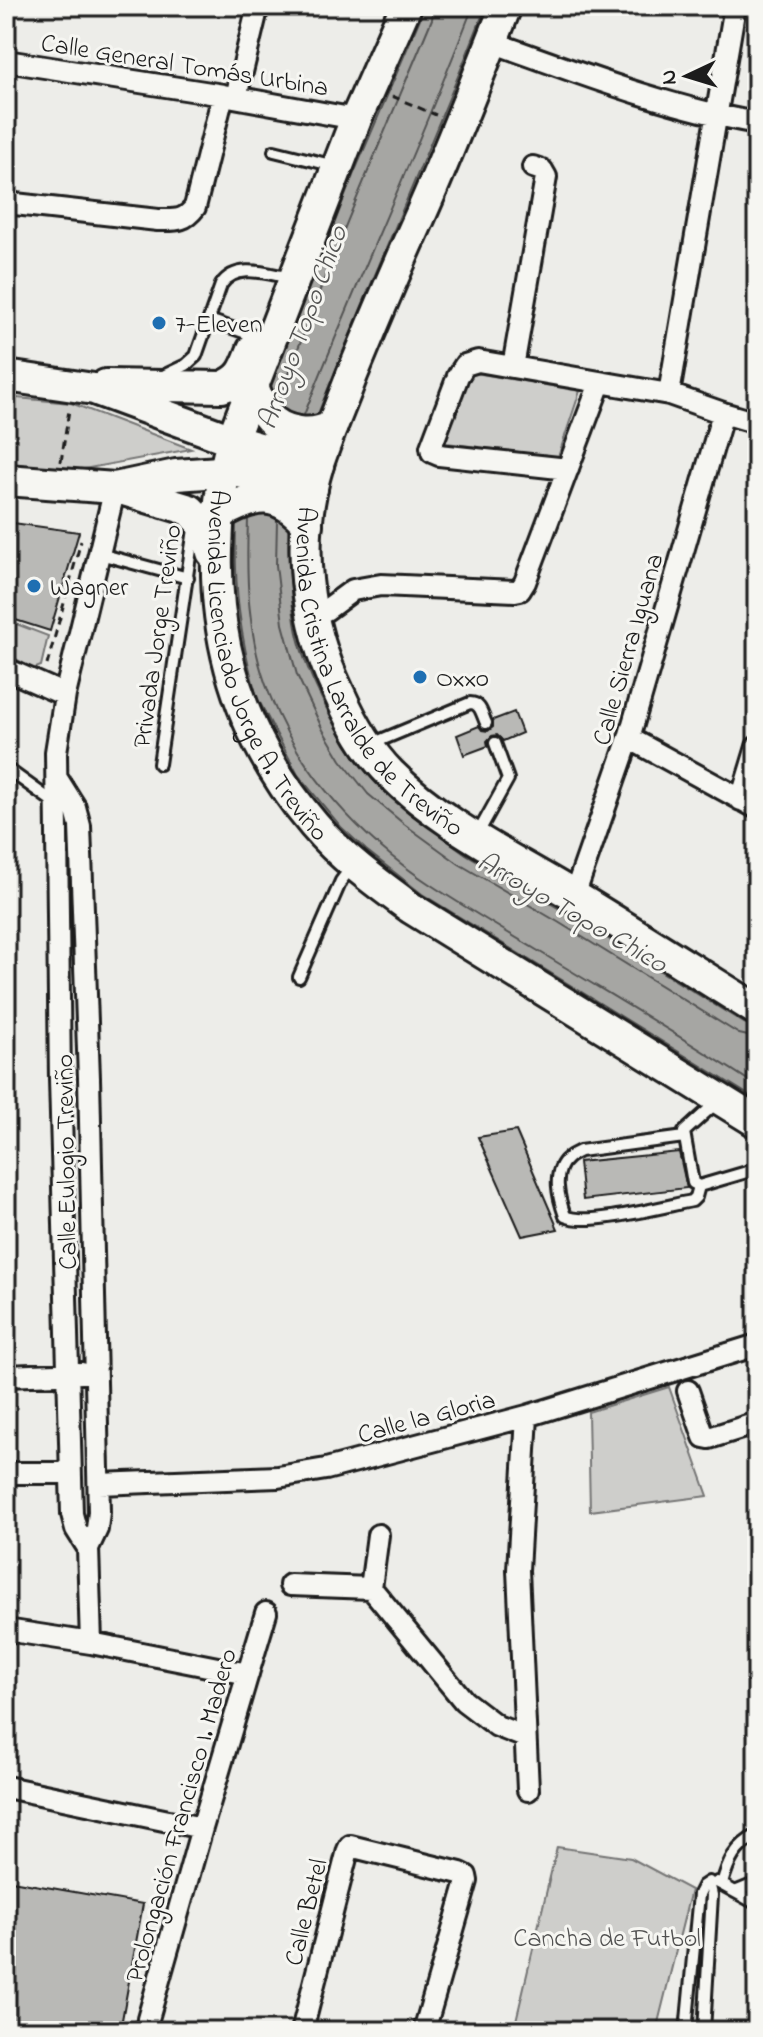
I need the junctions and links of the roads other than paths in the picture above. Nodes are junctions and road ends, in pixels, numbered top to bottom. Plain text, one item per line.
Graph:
1 (258, 6) edge
2 (506, 6) edge
3 (735, 6) edge
4 (399, 8) edge
5 (492, 42) junction
6 (6, 61) edge
7 (230, 96) junction
8 (717, 116) junction
9 (356, 119) junction
10 (757, 123) edge
11 (274, 151) dead end
12 (337, 166) junction
13 (540, 172) dead end
14 (436, 179) junction
15 (6, 203) edge
16 (293, 278) junction
17 (209, 320) junction
18 (268, 326) junction
19 (513, 367) junction
20 (6, 376) edge
21 (600, 383) junction
22 (141, 385) junction
23 (256, 394) junction
24 (669, 394) junction
25 (82, 396) junction
26 (723, 413) junction
27 (757, 423) edge
28 (327, 428) junction
29 (568, 469) junction
30 (6, 480) edge
31 (229, 480) junction
32 (115, 488) junction
33 (307, 490) junction
34 (100, 554) junction
35 (202, 575) junction
36 (326, 610) junction
37 (6, 669) edge
38 (65, 695) junction
39 (350, 716) junction
40 (486, 723) dead end
41 (629, 738) junction
42 (495, 743) dead end
43 (367, 746) junction
44 (757, 747) edge
45 (159, 764) dead end
46 (6, 768) edge
47 (749, 804) edge
48 (66, 806) junction
49 (475, 838) junction
50 (354, 863) junction
51 (574, 896) junction
52 (299, 977) dead end
53 (757, 1010) edge
54 (89, 1078) junction
55 (60, 1079) junction
56 (721, 1098) junction
57 (757, 1122) edge
58 (684, 1137) junction
59 (757, 1169) edge
60 (699, 1186) junction
61 (757, 1345) edge
62 (95, 1373) junction
63 (68, 1374) junction
64 (6, 1376) edge
65 (688, 1391) dead end
66 (527, 1416) junction
67 (757, 1423) edge
68 (6, 1473) edge
69 (70, 1473) junction
70 (99, 1484) junction
71 (378, 1535) dead end
72 (88, 1548) junction
73 (290, 1585) dead end
74 (371, 1588) junction
75 (266, 1613) dead end
76 (6, 1630) edge
77 (91, 1643) junction
78 (248, 1674) junction
79 (525, 1737) junction
80 (6, 1787) edge
81 (528, 1790) dead end
82 (202, 1828) junction
83 (757, 1835) edge
84 (709, 1882) junction
85 (757, 1883) edge
86 (722, 1884) junction
87 (735, 1892) junction
88 (757, 1904) edge
89 (147, 2031) edge
90 (302, 2031) edge
91 (424, 2031) edge
92 (686, 2031) edge
93 (704, 2031) edge

1 - 7 street
2 - 5 main road, Avenida Cristina Larralde de Treviño
3 - 8 street
4 - 9 main road, Avenida Licenciado Jorge A. Treviño
5 - 8 street
5 - 14 main road, Avenida Cristina Larralde de Treviño
6 - 7 street, Calle General Tomás Urbina
7 - 9 street, Calle General Tomás Urbina
7 - 15 street
8 - 10 street
8 - 24 street
9 - 12 main road, Avenida Licenciado Jorge A. Treviño
11 - 12 lane
12 - 16 main road, Avenida Licenciado Jorge A. Treviño
13 - 19 street
14 - 28 main road, Avenida Cristina Larralde de Treviño
14 - 36 main road
16 - 17 lane
16 - 18 main road, Avenida Licenciado Jorge A. Treviño
17 - 18 lane
17 - 22 lane
18 - 22 main road
18 - 23 main road, Avenida Licenciado Jorge A. Treviño
19 - 21 street
19 - 29 street
20 - 25 main road
21 - 24 street
21 - 29 street
22 - 25 main road
23 - 28 main road
23 - 31 main road, Avenida Licenciado Jorge A. Treviño
24 - 26 street
25 - 31 main road
26 - 27 street
26 - 41 street, Calle Sierra Iguana
28 - 33 main road, Avenida Cristina Larralde de Treviño
29 - 36 street
30 - 32 main road
31 - 32 main road
31 - 32 main road
31 - 33 main road
31 - 35 main road, Avenida Licenciado Jorge A. Treviño
32 - 34 street, Calle Eulogio Treviño
33 - 39 main road, Avenida Cristina Larralde de Treviño
34 - 35 lane
34 - 38 street, Calle Eulogio Treviño
35 - 45 lane, Privada Jorge Treviño
35 - 50 main road, Avenida Licenciado Jorge A. Treviño
36 - 39 main road
37 - 38 street
38 - 48 street, Calle Eulogio Treviño
39 - 43 main road, Avenida Cristina Larralde de Treviño
40 - 43 lane
41 - 47 street
41 - 51 street, Calle Sierra Iguana
42 - 49 lane
43 - 49 main road, Avenida Cristina Larralde de Treviño
44 - 47 street
46 - 48 lane
48 - 54 street, Calle Eulogio Treviño
48 - 55 street, Calle Eulogio Treviño
49 - 51 main road, Avenida Cristina Larralde de Treviño
50 - 52 lane
50 - 56 main road, Avenida Licenciado Jorge A. Treviño
51 - 53 main road, Avenida Cristina Larralde de Treviño
54 - 55 street
54 - 62 street, Calle Eulogio Treviño
55 - 63 street, Calle Eulogio Treviño
56 - 57 main road, Avenida Licenciado Jorge A. Treviño
56 - 58 lane
58 - 60 lane
58 - 60 lane
59 - 60 lane
61 - 66 street, Calle la Gloria
62 - 63 street
62 - 70 street, Calle Eulogio Treviño
63 - 64 street
63 - 69 street, Calle Eulogio Treviño
65 - 67 street
66 - 70 street, Calle la Gloria
66 - 79 street
68 - 69 street
69 - 72 street, Calle Eulogio Treviño
70 - 72 street, Calle Eulogio Treviño
71 - 74 street
72 - 77 street, Calle Eulogio Treviño
73 - 74 street
74 - 79 street
75 - 78 street, Prolongación Francisco I. Madero
76 - 77 street
77 - 78 street
78 - 82 street, Prolongación Francisco I. Madero
79 - 81 street
80 - 82 street
82 - 89 street, Prolongación Francisco I. Madero
83 - 86 lane
84 - 86 lane
84 - 92 lane
84 - 93 lane
85 - 87 lane
86 - 87 lane
87 - 88 lane
90 - 91 street, Calle Betel

